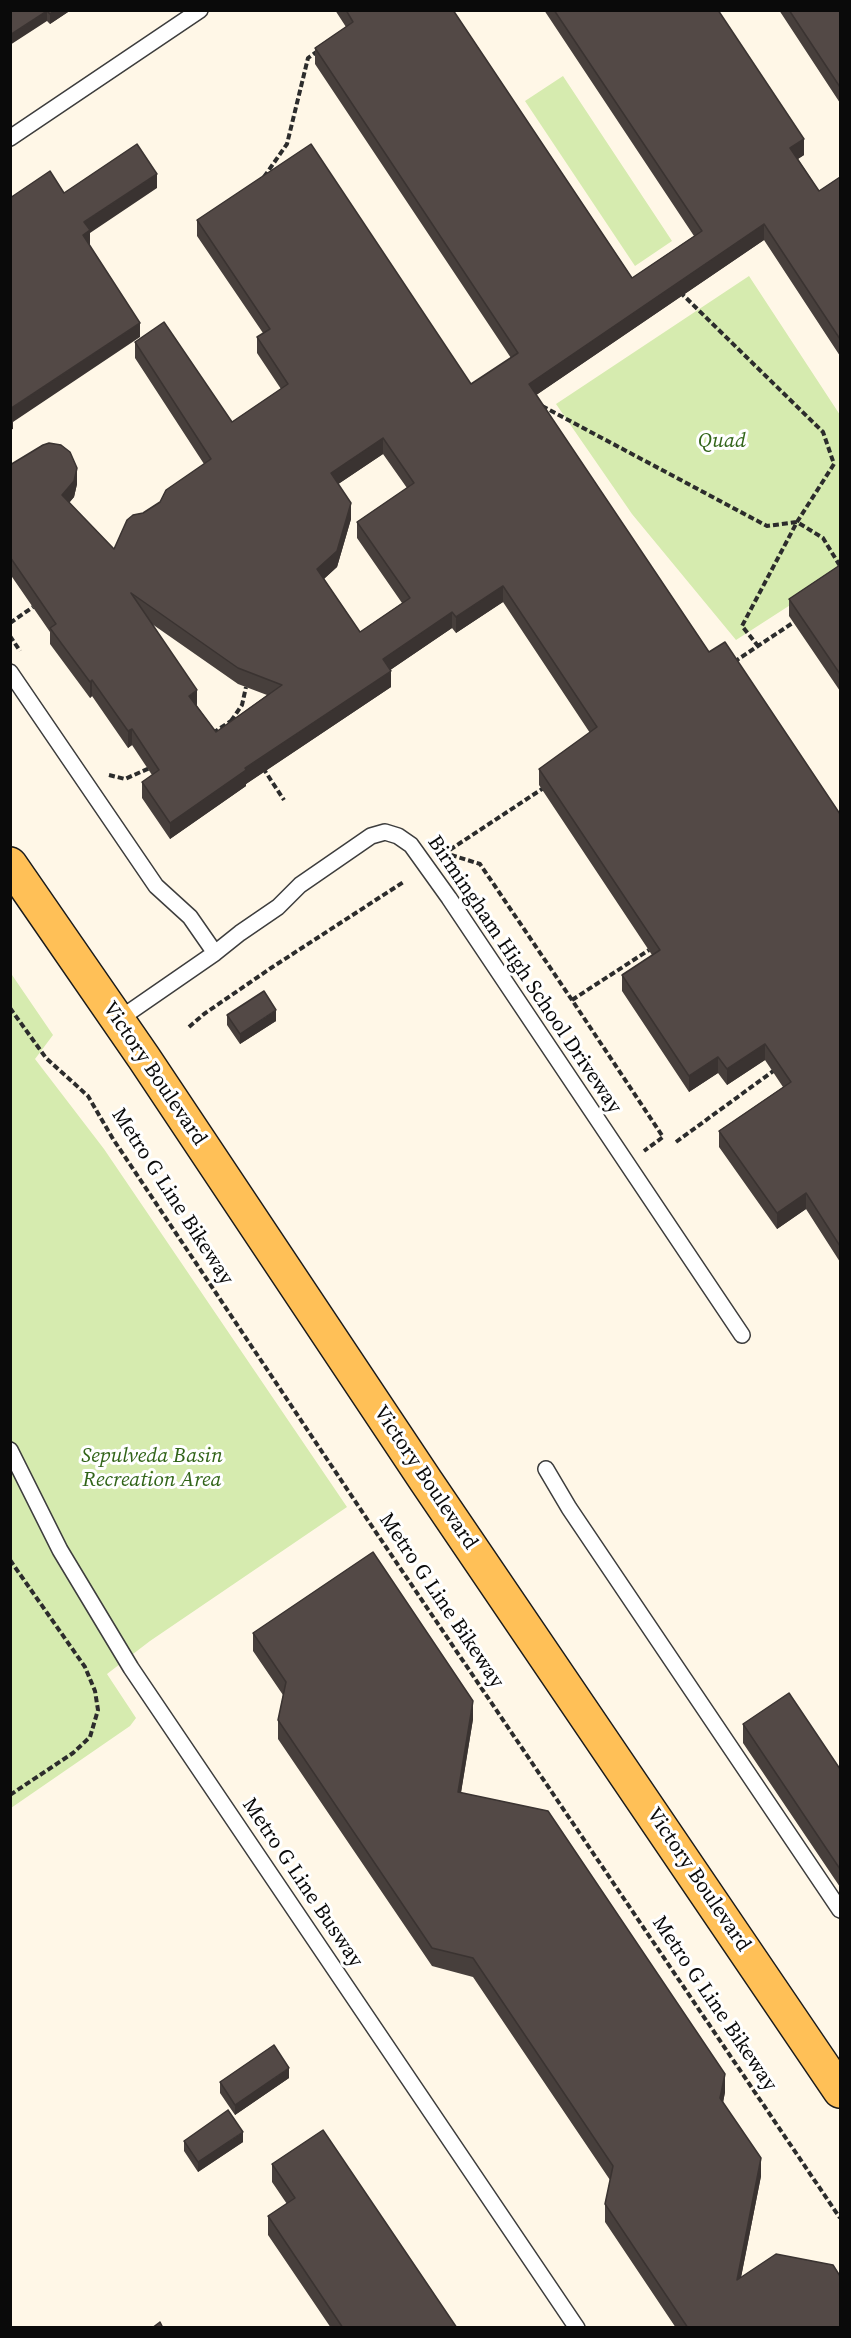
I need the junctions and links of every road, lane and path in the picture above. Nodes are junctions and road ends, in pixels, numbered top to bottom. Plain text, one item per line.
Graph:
1 (200, 10) edge
2 (327, 45) edge
3 (10, 138) edge
4 (262, 179) edge
5 (673, 285) edge
6 (536, 398) edge
7 (797, 522) junction
8 (840, 566) edge
9 (33, 607) edge
10 (804, 616) edge
11 (10, 622) edge
12 (758, 646) junction
13 (733, 663) edge
14 (10, 672) edge
15 (246, 687) edge
16 (231, 721) junction
17 (238, 731) edge
18 (206, 738) edge
19 (258, 760) edge
20 (162, 763) edge
21 (102, 773) dead end
22 (555, 781) edge
23 (284, 800) dead end
24 (10, 864) edge
25 (405, 881) dead end
26 (649, 950) edge
27 (216, 953) junction
28 (572, 1000) junction
29 (10, 1008) edge
30 (118, 1020) junction
31 (189, 1027) dead end
32 (780, 1067) edge
33 (676, 1142) dead end
34 (626, 1164) junction
35 (742, 1335) dead end
36 (10, 1450) edge
37 (546, 1468) dead end
38 (10, 1560) edge
39 (10, 1795) edge
40 (840, 1910) edge
41 (840, 2091) edge
42 (840, 2218) edge
43 (577, 2328) edge

1 - 3 lane
2 - 4 path
5 - 7 path
6 - 7 path
7 - 8 path
7 - 12 path
9 - 11 path
10 - 12 path
12 - 13 path
14 - 27 lane
15 - 16 path
16 - 17 path
16 - 18 path
19 - 23 path
20 - 21 path
22 - 28 path
24 - 30 main road, Victory Boulevard
25 - 31 path
26 - 28 path
27 - 30 lane, Birmingham High School Driveway
27 - 34 lane, Birmingham High School Driveway
28 - 34 path
29 - 42 path, Metro G Line Bikeway
30 - 41 main road, Victory Boulevard
32 - 33 path
34 - 35 lane, Birmingham High School Driveway
36 - 43 lane, Metro G Line Busway
37 - 40 lane
38 - 39 path

